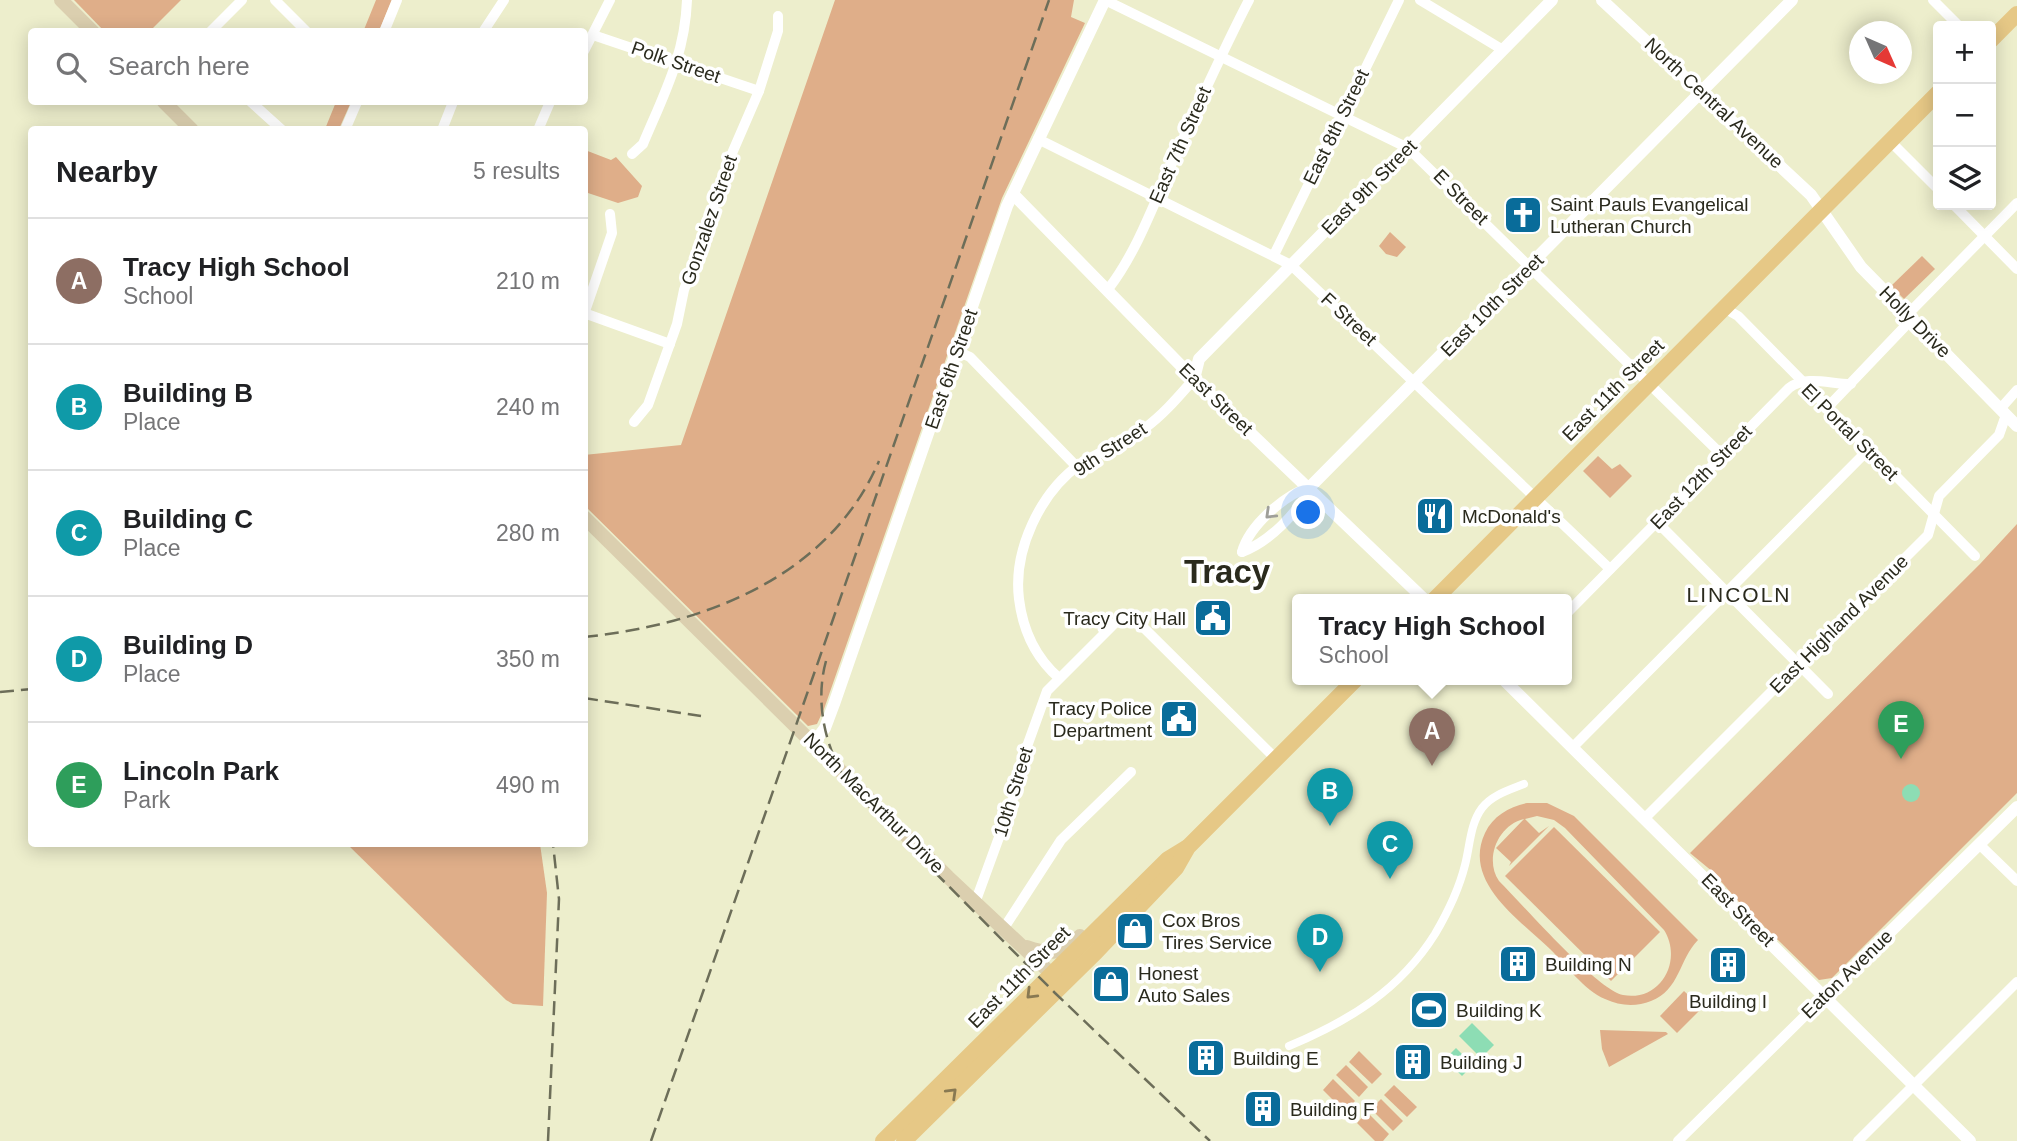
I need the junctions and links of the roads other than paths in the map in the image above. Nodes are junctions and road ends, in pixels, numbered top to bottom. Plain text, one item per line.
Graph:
1 (61, 0) edge
2 (242, 0) edge
3 (275, 0) edge
4 (397, 0) edge
5 (504, 0) edge
6 (610, 0) edge
7 (687, 0) edge
8 (1105, 0) edge
9 (1249, 0) edge
10 (1399, 0) edge
11 (1420, 0) edge
12 (1552, 0) edge
13 (1602, 0) edge
14 (1792, 0) edge
15 (1933, 0) edge
16 (2017, 14) edge
17 (778, 16) dead end
18 (1954, 21) edge
19 (89, 28) edge
20 (214, 28) edge
21 (303, 28) edge
22 (386, 28) edge
23 (486, 28) edge
24 (593, 35) junction
25 (1996, 35) edge
26 (588, 44) edge
27 (1503, 50) junction
28 (1220, 57) junction
29 (678, 63) junction
30 (759, 91) junction
31 (1702, 92) junction
32 (1933, 98) edge
33 (167, 105) edge
34 (254, 105) edge
35 (356, 105) edge
36 (452, 105) edge
37 (549, 105) edge
38 (1342, 115) junction
39 (188, 126) edge
40 (278, 126) edge
41 (347, 126) edge
42 (444, 126) edge
43 (540, 126) edge
44 (1038, 139) junction
45 (1890, 141) junction
46 (1408, 148) junction
47 (632, 154) dead end
48 (1933, 184) edge
49 (1013, 194) junction
50 (1157, 197) junction
51 (2017, 203) edge
52 (1822, 210) junction
53 (1959, 210) edge
54 (610, 214) dead end
55 (1984, 236) junction
56 (1274, 255) junction
57 (1290, 265) junction
58 (1530, 265) junction
59 (2017, 269) edge
60 (1109, 288) junction
61 (588, 305) edge
62 (1724, 309) junction
63 (588, 315) edge
64 (1912, 319) junction
65 (670, 344) junction
66 (957, 351) junction
67 (1194, 379) junction
68 (1799, 381) junction
69 (1415, 382) junction
70 (1650, 383) junction
71 (1851, 384) junction
72 (2017, 390) edge
73 (1826, 409) junction
74 (2006, 415) junction
75 (634, 422) dead end
76 (2017, 426) edge
77 (1868, 450) junction
78 (1723, 455) junction
79 (1077, 467) junction
80 (1310, 487) junction
81 (1535, 498) junction
82 (1934, 515) junction
83 (588, 521) edge
84 (1657, 522) junction
85 (1975, 556) dead end
86 (1610, 569) junction
87 (1418, 594) edge
88 (1440, 594) edge
89 (1728, 594) junction
90 (1572, 608) edge
91 (1799, 664) junction
92 (1059, 678) junction
93 (1350, 685) edge
94 (1509, 685) edge
95 (1828, 694) dead end
96 (814, 743) junction
97 (1573, 747) junction
98 (1276, 759) junction
99 (1130, 772) dead end
100 (1524, 784) dead end
101 (2017, 807) edge
102 (1645, 818) junction
103 (1980, 845) junction
104 (1188, 847) junction
105 (2017, 881) edge
106 (1130, 897) junction
107 (975, 903) junction
108 (1004, 928) junction
109 (1024, 946) junction
110 (1058, 979) junction
111 (2017, 982) edge
112 (1825, 996) junction
113 (1289, 1046) dead end
114 (1914, 1085) junction
115 (883, 1141) edge
116 (904, 1141) edge
117 (1678, 1141) edge
118 (1858, 1141) edge
119 (1970, 1141) edge

1 - 19 main road
2 - 20 street
3 - 21 street
4 - 22 street
5 - 23 street
6 - 24 street
7 - 29 street
8 - 28 street, E Street
8 - 44 street, East 6th Street
9 - 28 street, East 7th Street
10 - 38 street, East 8th Street
11 - 27 street
12 - 27 street, East 9th Street
13 - 31 street, North Central Avenue
14 - 31 street, East 10th Street
15 - 18 street
16 - 25 main road
17 - 30 street, Gonzalez Street
24 - 26 street
24 - 29 street, Polk Street
27 - 46 street, East 9th Street
28 - 38 street, E Street
28 - 50 street, East 7th Street
29 - 30 street, Polk Street
29 - 47 street
30 - 65 street, Gonzalez Street
31 - 52 street, North Central Avenue
31 - 58 street, East 10th Street
32 - 45 main road, East 11th Street
33 - 39 main road
34 - 40 street
35 - 41 street
36 - 42 street
37 - 43 street
38 - 46 street, E Street
38 - 56 street, East 8th Street
44 - 49 street, East 6th Street
44 - 50 street, F Street
45 - 48 street
45 - 52 main road, East 11th Street
46 - 57 street, East 9th Street
46 - 58 street, E Street
49 - 60 street, East Street
49 - 66 street, East 6th Street
50 - 56 street, F Street
50 - 60 street, East 7th Street
51 - 55 street
52 - 62 main road, East 11th Street
52 - 64 street, Holly Drive
53 - 55 street
54 - 61 street
55 - 59 street
55 - 64 street
56 - 57 street, F Street
57 - 67 street, East 9th Street
57 - 69 street, F Street
58 - 69 street, East 10th Street
58 - 70 street, E Street
60 - 67 street, East Street
62 - 68 street, El Portal Street
62 - 70 main road, East 11th Street
63 - 65 street
64 - 71 street
64 - 74 street, Holly Drive
65 - 75 street, Gonzalez Street
66 - 79 street
66 - 96 street, East 6th Street
67 - 79 street, 9th Street
67 - 80 street, East Street
68 - 71 street
68 - 73 street, El Portal Street
68 - 78 street, East 12th Street
69 - 80 street, East 10th Street
69 - 81 street, F Street
70 - 78 street, E Street
70 - 81 main road, East 11th Street
71 - 73 street
72 - 74 street, East Highland Avenue
73 - 77 street, El Portal Street
74 - 76 street, Holly Drive
74 - 82 street, East Highland Avenue
77 - 82 street, El Portal Street
77 - 89 street
78 - 84 street, East 12th Street
79 - 92 street, 9th Street
80 -> 80 street, East 10th Street
80 - 87 street, East Street
81 - 86 street, F Street
81 - 88 main road, East 11th Street
82 - 85 street, El Portal Street
82 - 91 street, East Highland Avenue
83 - 96 main road, North MacArthur Drive
84 - 86 street, East 12th Street
84 - 89 street
86 - 90 street, East 12th Street
89 - 91 street
89 - 97 street
91 - 95 street
91 - 102 street, East Highland Avenue
92 - 98 street, 10th Street
92 - 107 street, 10th Street
93 - 98 main road, East 11th Street
94 - 97 street, East Street
96 - 107 main road, North MacArthur Drive
97 - 102 street, East Street
98 - 104 main road, East 11th Street
99 - 108 street
100 - 113 street
101 - 103 street, Eaton Avenue
102 - 112 street, East Street
103 - 105 street
103 - 112 street, Eaton Avenue
104 - 106 main road, East 11th Street
104 - 110 main road, East 11th Street
106 - 109 main road
106 - 110 main road, East 11th Street
107 - 108 main road, North MacArthur Drive
108 - 109 main road, North MacArthur Drive
109 - 110 main road, North MacArthur Drive
110 -> 115 main road, East 11th Street
116 -> 110 main road, East 11th Street
111 - 114 street
112 - 114 street, East Street
112 - 117 street, Eaton Avenue
114 - 118 street
114 - 119 street, East Street

